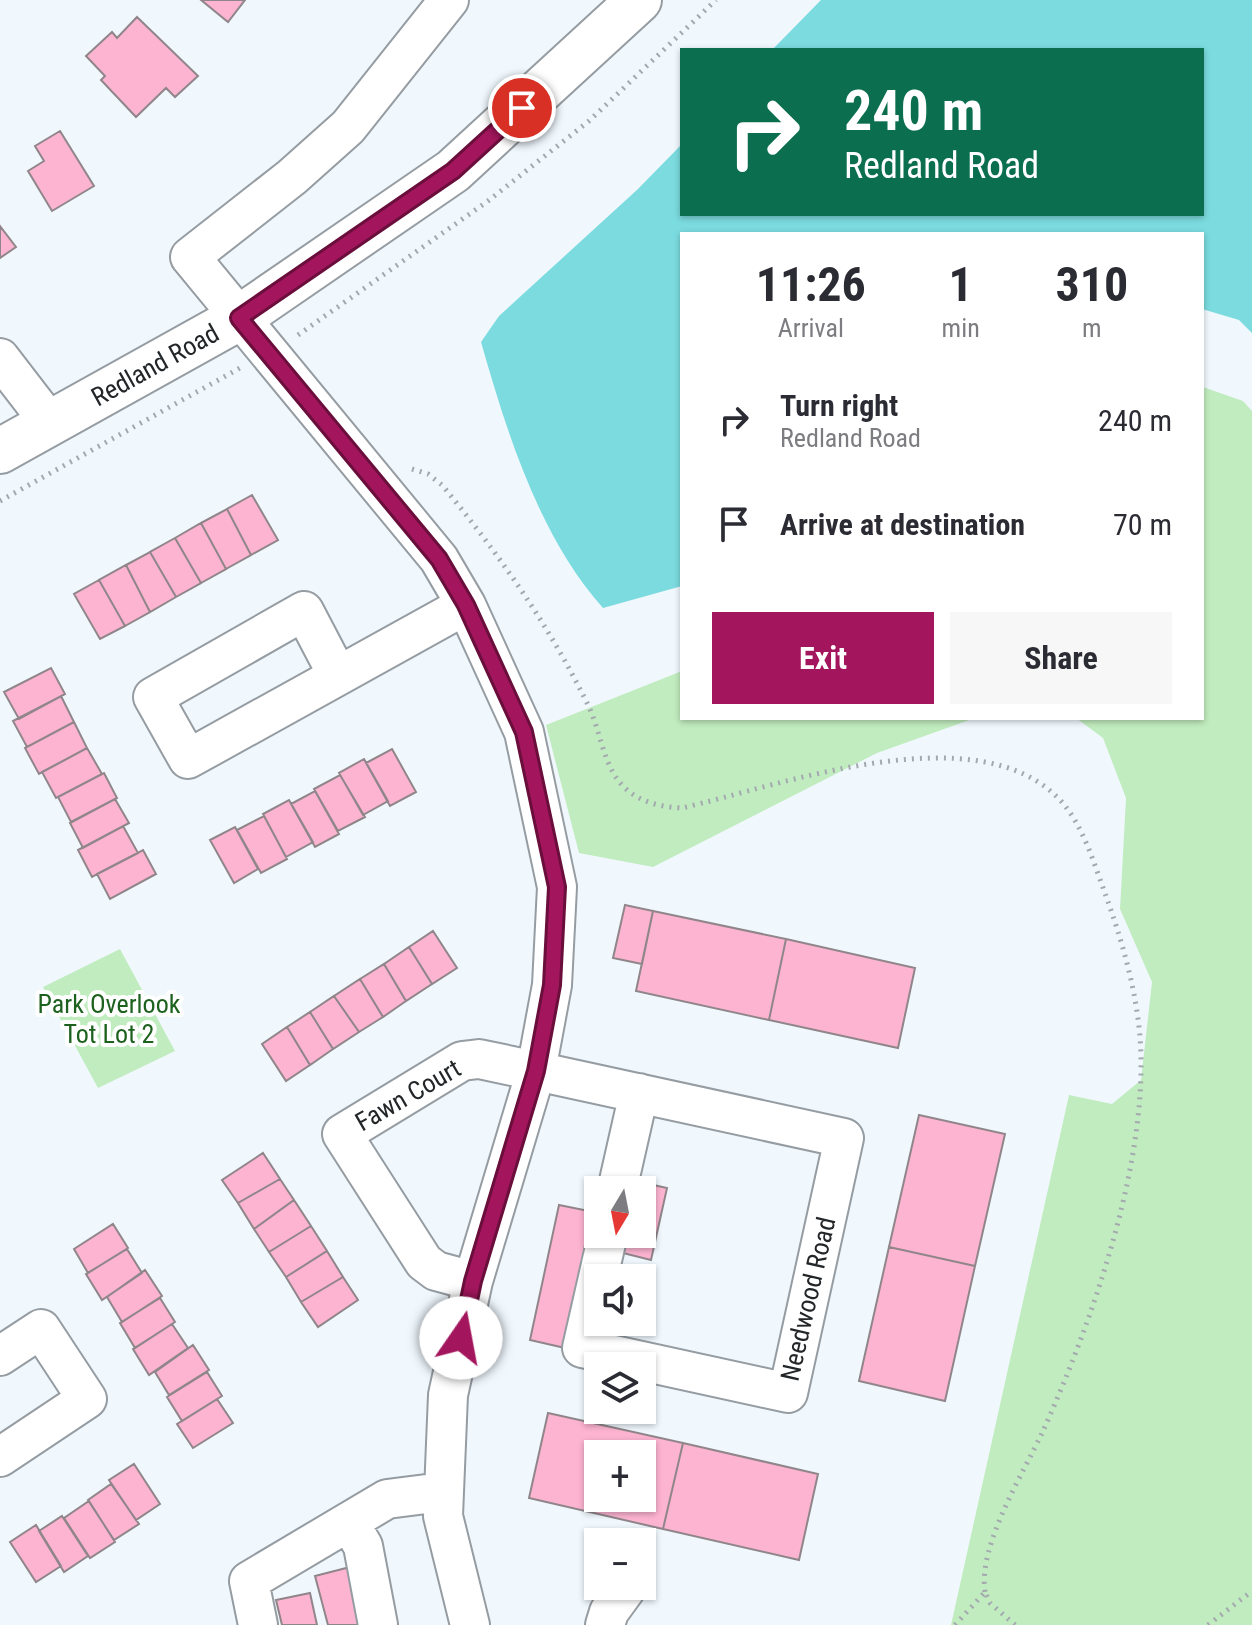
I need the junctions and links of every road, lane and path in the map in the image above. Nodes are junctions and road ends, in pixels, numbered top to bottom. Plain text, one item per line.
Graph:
1 (449, 0) edge
2 (639, 0) edge
3 (239, 318) junction
4 (0, 358) edge
5 (50, 423) junction
6 (0, 451) edge
7 (409, 468) dead end
8 (466, 605) junction
9 (338, 676) junction
10 (536, 1071) junction
11 (639, 1093) junction
12 (620, 1176) edge
13 (605, 1248) edge
14 (473, 1281) junction
15 (0, 1356) edge
16 (0, 1457) edge
17 (442, 1492) junction
18 (349, 1522) junction
19 (1252, 1591) edge
20 (985, 1592) junction
21 (618, 1600) edge
22 (258, 1625) edge
23 (378, 1625) edge
24 (470, 1625) edge
25 (605, 1625) edge
26 (955, 1625) edge
27 (1015, 1625) edge
28 (1208, 1625) edge

1 - 3 street
2 - 3 main road, Redland Road
3 - 5 main road, Redland Road
3 - 8 street
4 - 5 street
5 - 6 main road, Redland Road
7 - 20 path
8 - 9 street
8 - 10 street
9 - 9 street
10 - 11 street, Needwood Road
10 - 14 street
10 - 14 street, Fawn Court
11 - 12 street
11 - 13 street, Needwood Road
14 - 17 street
15 - 16 street
17 - 18 street
17 - 24 street
18 - 22 street
18 - 23 street
19 - 28 path
20 - 26 path
20 - 27 path
21 - 25 street

